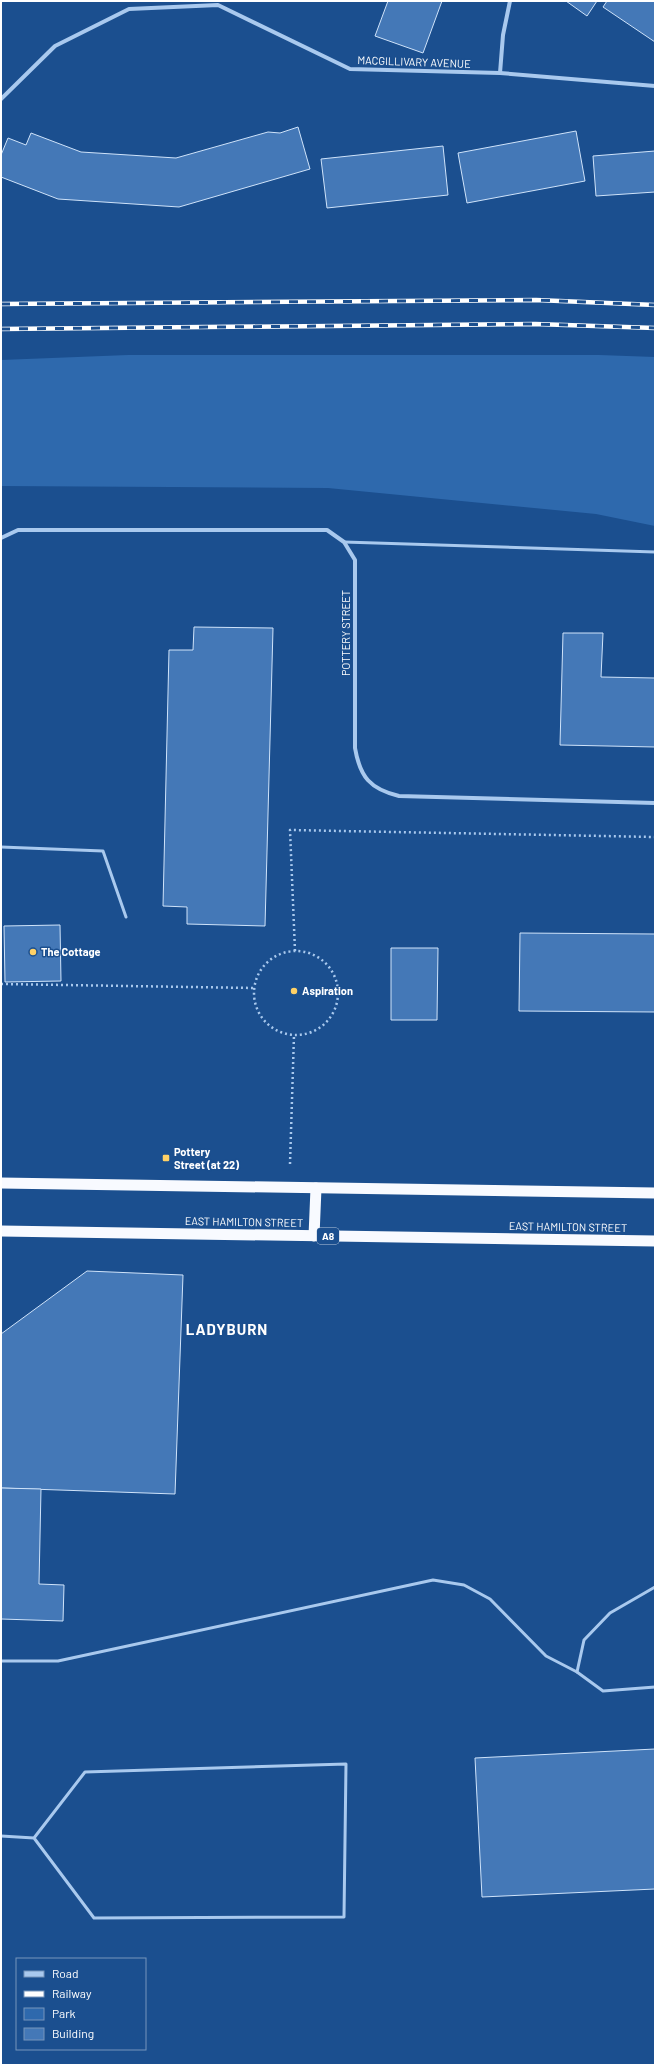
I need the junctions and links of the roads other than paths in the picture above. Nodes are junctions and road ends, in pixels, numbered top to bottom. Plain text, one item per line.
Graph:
1 (179, 1) edge
2 (510, 1) edge
3 (180, 6) junction
4 (500, 73) junction
5 (655, 86) edge
6 (1, 99) edge
7 (1, 538) edge
8 (344, 542) junction
9 (655, 552) edge
10 (655, 802) edge
11 (1, 847) edge
12 (126, 917) dead end
13 (1, 1183) edge
14 (316, 1188) junction
15 (655, 1193) edge
16 (1, 1231) edge
17 (314, 1236) junction
18 (655, 1241) edge
19 (655, 1587) edge
20 (1, 1661) edge
21 (577, 1672) junction
22 (655, 1687) edge
23 (1, 1836) edge
24 (34, 1838) junction

1 - 3 street
2 - 4 street
3 - 4 street, MACGILLIVARY AVENUE
3 - 6 street, MACGILLIVARY AVENUE
4 - 5 street, MACGILLIVARY AVENUE
7 - 8 street, POTTERY STREET
8 - 9 lane
8 - 10 street, POTTERY STREET
11 - 12 lane
13 - 14 highway
14 - 15 highway
14 - 17 highway
16 - 17 highway, EAST HAMILTON STREET / A8
17 - 18 highway, EAST HAMILTON STREET / A8
19 - 21 lane
20 - 21 lane
21 - 22 lane
23 - 24 lane
24 - 24 lane

